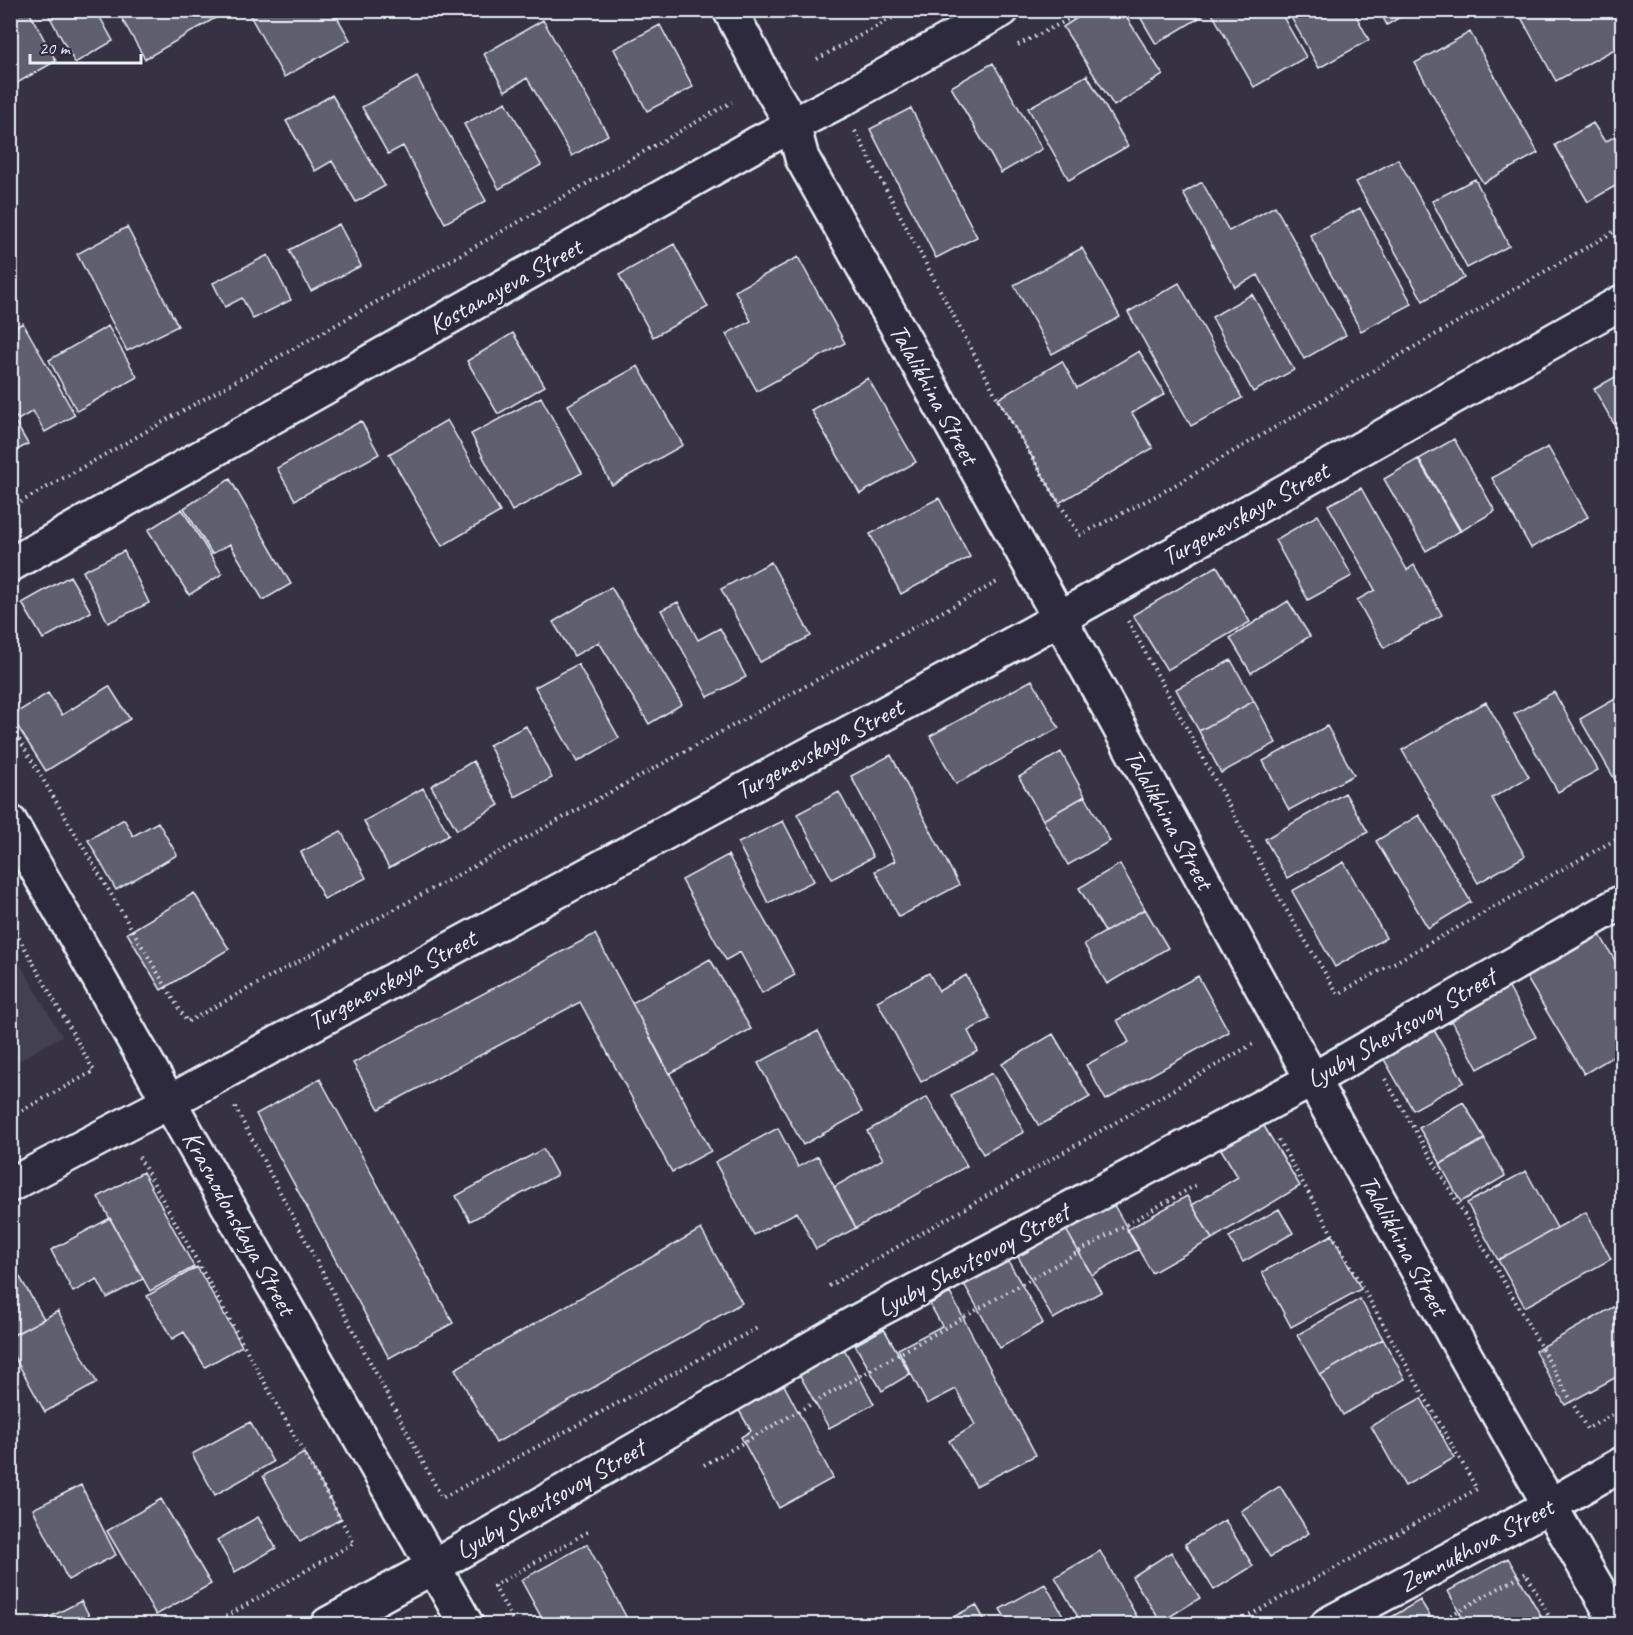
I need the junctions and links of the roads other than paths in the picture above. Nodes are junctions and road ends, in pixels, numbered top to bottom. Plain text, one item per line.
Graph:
1 (729, 10) edge
2 (1002, 10) edge
3 (793, 125) junction
4 (1623, 302) edge
5 (10, 565) edge
6 (1059, 618) junction
7 (10, 822) edge
8 (1623, 902) edge
9 (1312, 1080) junction
10 (169, 1102) junction
11 (10, 1185) edge
12 (1623, 1464) edge
13 (1549, 1506) junction
14 (433, 1567) junction
15 (328, 1624) edge
16 (466, 1624) edge
17 (1328, 1624) edge
18 (1618, 1624) edge

1 - 3 street, Talalikhina Street
2 - 3 street, Kostanayeva Street
3 - 5 street, Kostanayeva Street
3 - 6 street, Talalikhina Street
4 - 6 street, Turgenevskaya Street
6 - 9 street, Talalikhina Street
6 - 10 street, Turgenevskaya Street
7 - 10 street, Krasnodonskaya Street
8 - 9 street, Lyuby Shevtsovoy Street
9 - 13 street, Talalikhina Street
9 - 14 street, Lyuby Shevtsovoy Street
10 - 11 street, Turgenevskaya Street
10 - 14 street, Krasnodonskaya Street
12 - 13 street, Zemnukhova Street
13 - 17 street, Zemnukhova Street
13 - 18 street, Talalikhina Street
14 - 15 street, Lyuby Shevtsovoy Street
14 - 16 street, Krasnodonskaya Street

